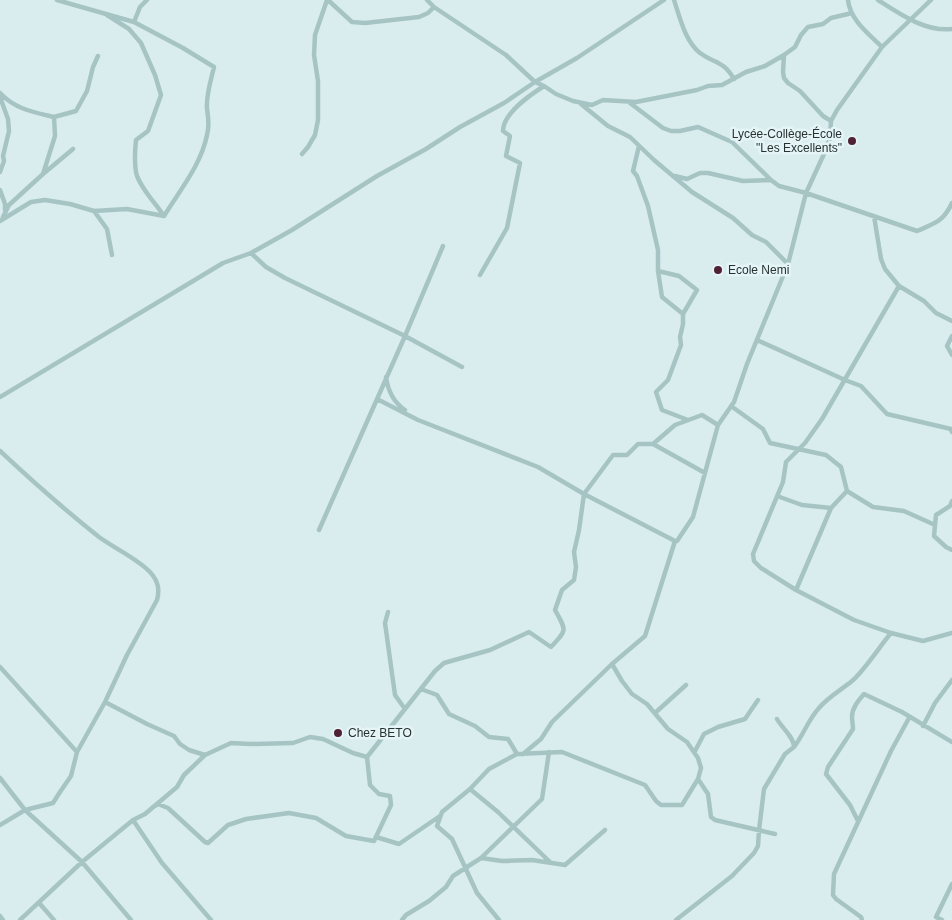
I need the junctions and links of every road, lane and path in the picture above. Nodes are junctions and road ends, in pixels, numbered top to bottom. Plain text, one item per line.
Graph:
1 (56, 0) edge
2 (147, 0) edge
3 (328, 0) edge
4 (427, 0) edge
5 (664, 0) edge
6 (674, 0) edge
7 (848, 0) edge
8 (878, 0) edge
9 (931, 0) edge
10 (434, 7) junction
11 (852, 13) junction
12 (107, 15) junction
13 (909, 20) junction
14 (134, 22) junction
15 (952, 29) edge
16 (882, 47) junction
17 (784, 55) junction
18 (98, 56) dead end
19 (734, 78) junction
20 (535, 82) junction
21 (544, 86) junction
22 (0, 93) edge
23 (0, 97) edge
24 (629, 102) junction
25 (580, 103) junction
26 (54, 117) junction
27 (832, 121) junction
28 (639, 146) junction
29 (73, 150) dead end
30 (302, 154) dead end
31 (0, 172) edge
32 (43, 174) junction
33 (673, 176) junction
34 (771, 180) junction
35 (0, 190) edge
36 (806, 193) junction
37 (952, 203) edge
38 (94, 211) junction
39 (5, 213) junction
40 (164, 216) junction
41 (874, 216) junction
42 (1, 220) edge
43 (443, 246) dead end
44 (251, 253) junction
45 (112, 255) dead end
46 (788, 264) junction
47 (658, 271) junction
48 (480, 275) dead end
49 (899, 286) junction
50 (682, 314) junction
51 (952, 321) edge
52 (405, 336) junction
53 (952, 336) edge
54 (758, 340) junction
55 (952, 355) edge
56 (462, 367) dead end
57 (386, 376) junction
58 (844, 380) junction
59 (0, 398) edge
60 (377, 399) junction
61 (731, 406) junction
62 (418, 420) junction
63 (688, 420) junction
64 (718, 425) junction
65 (952, 432) edge
66 (653, 444) junction
67 (799, 450) junction
68 (0, 451) edge
69 (705, 473) junction
70 (847, 490) junction
71 (584, 494) junction
72 (777, 496) junction
73 (952, 501) edge
74 (831, 508) junction
75 (935, 525) junction
76 (318, 530) dead end
77 (675, 541) junction
78 (952, 550) edge
79 (796, 590) junction
80 (388, 612) dead end
81 (890, 632) junction
82 (952, 633) edge
83 (612, 664) junction
84 (0, 667) edge
85 (951, 681) edge
86 (686, 685) dead end
87 (421, 689) junction
88 (758, 700) dead end
89 (105, 702) junction
90 (406, 709) junction
91 (655, 714) junction
92 (909, 718) junction
93 (776, 719) dead end
94 (923, 726) junction
95 (952, 742) edge
96 (794, 747) junction
97 (695, 751) junction
98 (77, 752) junction
99 (549, 752) junction
100 (517, 754) junction
101 (523, 754) junction
102 (205, 755) junction
103 (367, 757) junction
104 (0, 778) edge
105 (698, 779) junction
106 (470, 789) junction
107 (153, 807) junction
108 (25, 810) junction
109 (440, 816) junction
110 (133, 820) junction
111 (858, 820) junction
112 (0, 825) edge
113 (514, 828) junction
114 (605, 830) dead end
115 (759, 830) junction
116 (775, 834) dead end
117 (376, 837) junction
118 (481, 858) junction
119 (82, 862) junction
120 (550, 862) junction
121 (465, 868) junction
122 (952, 884) edge
123 (40, 904) junction
124 (0, 916) edge
125 (3, 920) edge
126 (20, 920) edge
127 (54, 920) edge
128 (132, 920) edge
129 (211, 920) edge
130 (402, 920) edge
131 (499, 920) edge
132 (676, 920) edge
133 (862, 920) edge
134 (942, 920) edge

1 - 12 street
2 - 14 street
3 - 10 street
3 - 30 street
4 - 10 street
5 - 20 street
6 - 19 street
7 - 11 street
8 - 13 street
9 - 13 street
10 - 20 street
11 - 16 street
11 - 17 street
12 - 14 street
12 - 40 street
13 - 15 street
13 - 16 street
14 - 40 street
16 - 27 street
17 - 19 street
17 - 27 street
18 - 26 street
19 - 24 street
20 - 21 street
20 - 44 street
21 - 25 street
21 - 48 street
22 - 26 street
23 - 31 street
24 - 25 street
24 - 34 street
25 - 28 street
26 - 32 street
27 - 36 street
28 - 33 street
28 - 47 street
29 - 32 street
32 - 39 street
33 - 34 street
33 - 46 street
34 - 36 street
35 - 39 street
36 - 41 street
36 - 46 street
37 - 41 street
38 - 40 street
38 - 42 street
38 - 45 street
39 - 42 street
41 - 49 street
43 - 52 street
44 - 52 street
44 - 59 street
46 - 54 street
47 - 50 street
47 - 50 street
49 - 51 street
49 - 58 street
50 - 63 street
52 - 56 street
52 - 57 street
53 - 55 street
54 - 58 street
54 - 61 street
57 - 60 street
57 - 62 street
58 - 65 street
58 - 67 street
60 - 62 street
60 - 76 street
61 - 64 street
61 - 67 street
62 - 71 street
63 - 64 street
63 - 66 street
64 - 69 street
66 - 69 street
66 - 71 street
67 - 70 street
67 - 72 street
68 - 89 street
69 - 77 street
70 - 74 street
70 - 75 street
71 - 77 street
71 - 87 street
72 - 74 street
72 - 79 street
73 - 75 street
74 - 79 street
75 - 78 street
77 - 83 street
79 - 81 street
80 - 90 street
81 - 82 street
81 - 96 street
83 - 91 street
83 - 101 street
84 - 98 street
85 - 94 street
86 - 91 street
87 - 90 street
87 - 100 street
88 - 97 street
89 - 98 street
89 - 102 street
90 - 103 street
91 - 97 street
92 - 94 street
92 - 111 street
92 - 111 street
93 - 96 street
94 - 95 street
96 - 115 street
97 - 105 street
98 - 108 street
99 - 101 street
99 - 105 street
99 - 113 street
100 - 101 street
100 - 106 street
102 - 103 street
102 - 107 street
103 - 117 street
104 - 108 street
105 - 115 street
106 - 109 street
106 - 113 street
107 - 110 street
107 - 117 street
108 - 112 street
108 - 119 street
109 - 117 street
109 - 121 street
110 - 119 street
110 - 129 street
111 - 133 street
113 - 118 street
113 - 120 street
114 - 120 street
115 - 116 street
115 - 132 street
118 - 120 street
118 - 121 street
119 - 123 street
119 - 128 street
121 - 130 street
121 - 131 street
122 - 134 street
123 - 126 street
123 - 127 street
124 - 125 street

